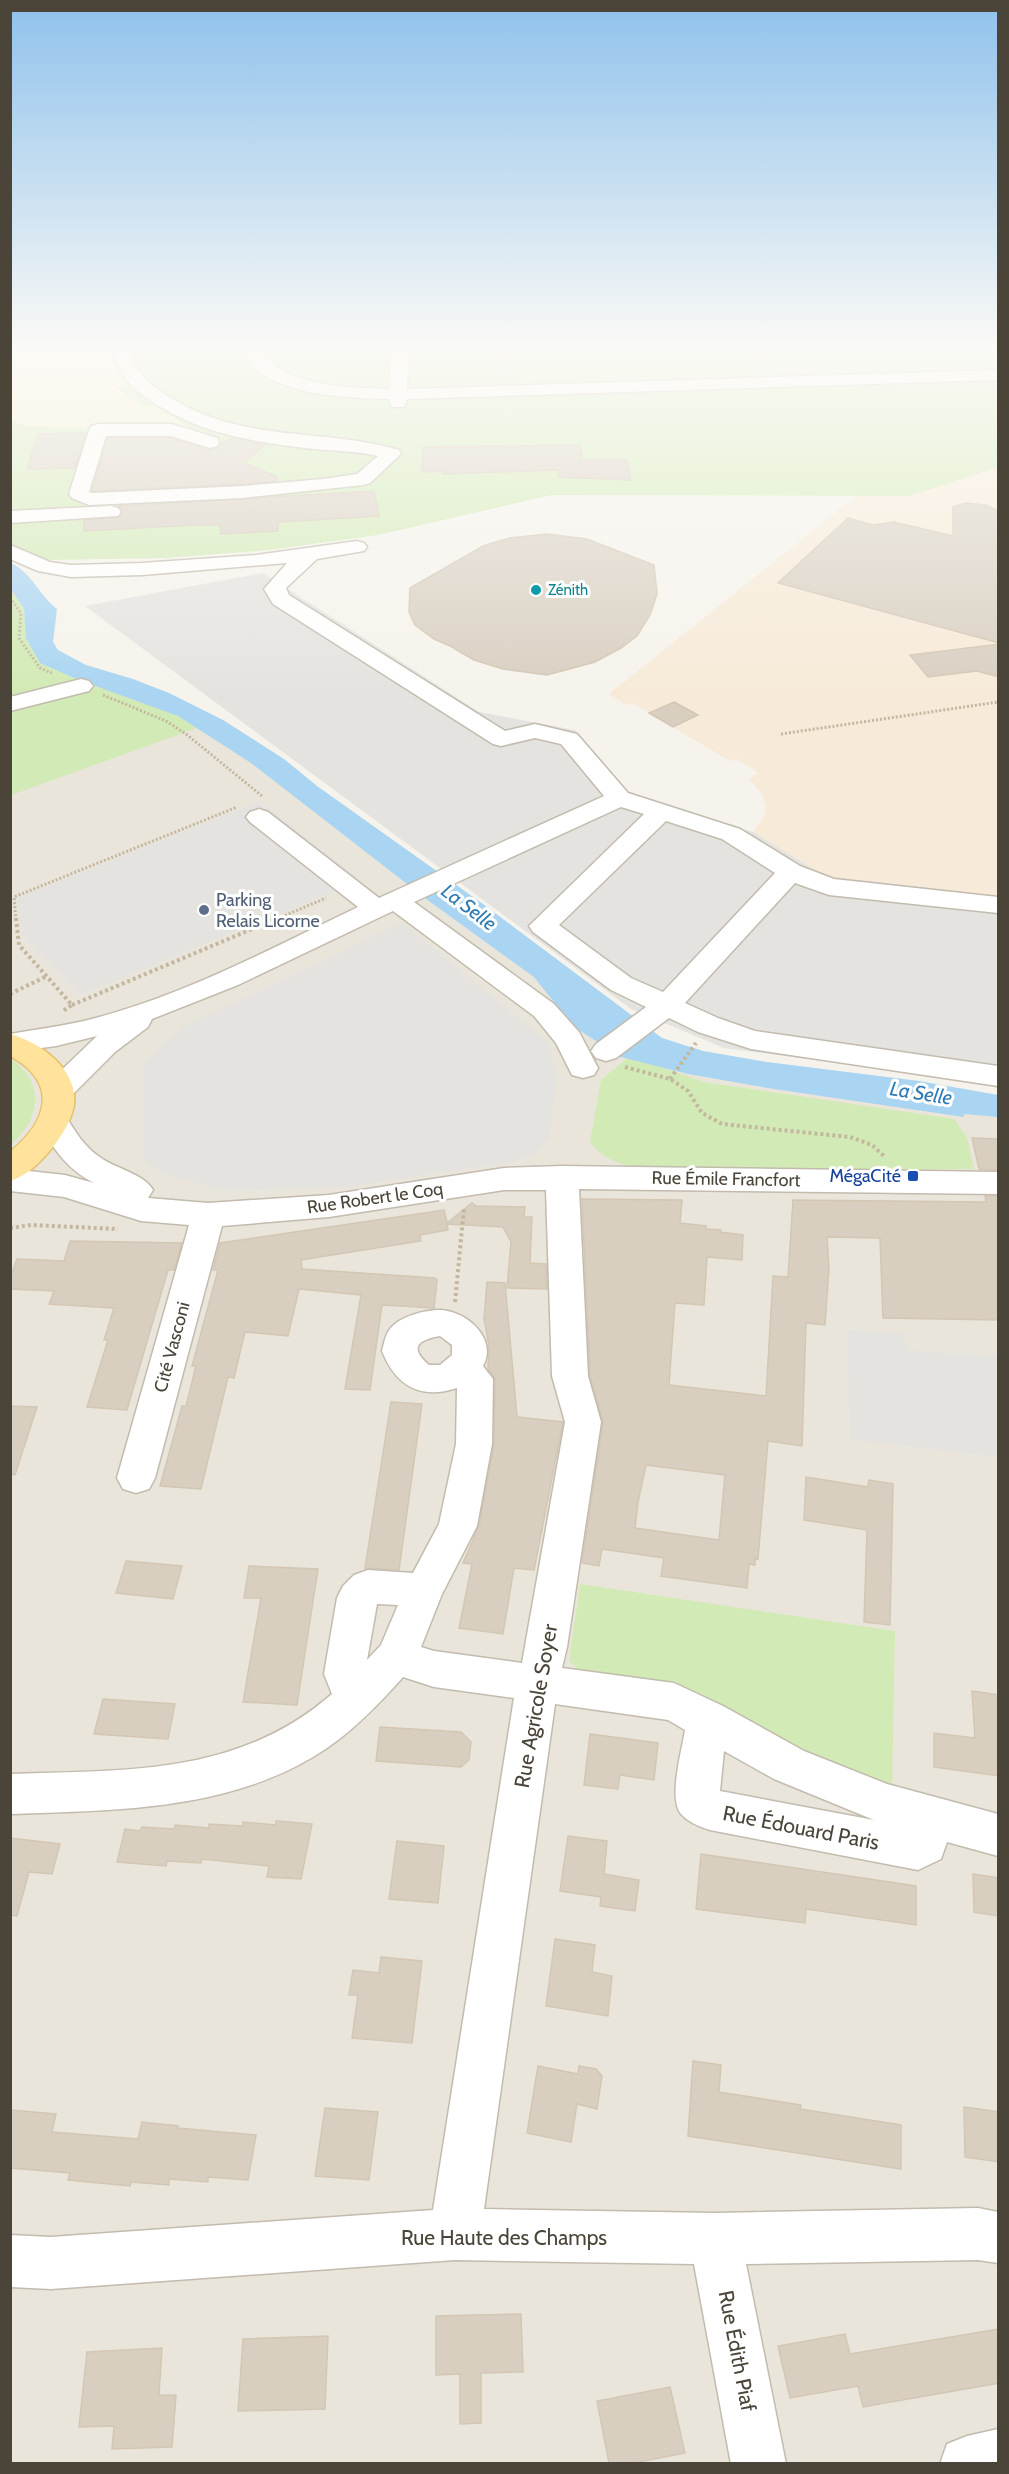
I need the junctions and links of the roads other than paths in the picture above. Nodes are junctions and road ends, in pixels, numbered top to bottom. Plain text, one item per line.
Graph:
1 (87, 466) edge
2 (377, 466) edge
3 (167, 510) dead end
4 (10, 517) edge
5 (357, 547) dead end
6 (10, 551) edge
7 (309, 555) junction
8 (81, 686) dead end
9 (10, 704) edge
10 (619, 798) junction
11 (254, 805) road end
12 (661, 812) junction
13 (791, 872) junction
14 (394, 901) junction
15 (999, 905) edge
16 (148, 1011) junction
17 (658, 1011) junction
18 (11, 1043) edge
19 (611, 1058) road end
20 (583, 1068) dead end
21 (999, 1076) edge
22 (58, 1090) junction
23 (54, 1122) junction
24 (10, 1170) edge
25 (562, 1177) junction
26 (10, 1180) edge
27 (999, 1183) edge
28 (198, 1214) junction
29 (462, 1369) junction
30 (136, 1478) dead end
31 (424, 1590) junction
32 (396, 1657) junction
33 (537, 1684) junction
34 (355, 1700) junction
35 (708, 1719) junction
36 (10, 1794) edge
37 (926, 1816) junction
38 (999, 1835) edge
39 (455, 2234) junction
40 (999, 2237) edge
41 (715, 2239) junction
42 (10, 2261) edge
43 (999, 2457) edge
44 (759, 2463) edge
45 (967, 2463) edge

1 - 2 street
3 - 4 street
5 - 7 street
6 - 7 street
7 - 10 street
8 - 9 street
10 - 12 street
10 - 14 street
11 - 14 street
12 - 13 street
12 - 17 street
13 - 15 street
13 - 17 street
14 - 16 street
14 - 20 street
16 - 18 street
16 - 22 street
17 - 19 street
17 - 21 street
18 - 22 main road
22 - 23 main road
23 - 24 main road
23 - 28 street, Rue Robert le Coq
25 - 27 street, Rue Émile Francfort
25 - 28 street, Rue Robert le Coq
25 - 33 street, Rue Agricole Soyer
26 - 28 street, Rue Robert le Coq
28 - 30 street, Cité Vasconi
29 - 29 street
29 - 31 street
31 - 32 street
31 - 34 street
32 - 33 street, Rue Édouard Paris
32 - 34 street
33 - 35 street, Rue Édouard Paris
33 - 39 street, Rue Agricole Soyer
34 - 36 street
35 - 37 street, Rue Édouard Paris
35 - 37 street, Rue Édouard Paris
37 - 38 street, Rue Édouard Paris
39 - 41 street, Rue Haute des Champs
39 - 42 street, Rue Haute des Champs
40 - 41 street, Rue Haute des Champs
41 - 44 street, Rue Édith Piaf
43 - 45 street

